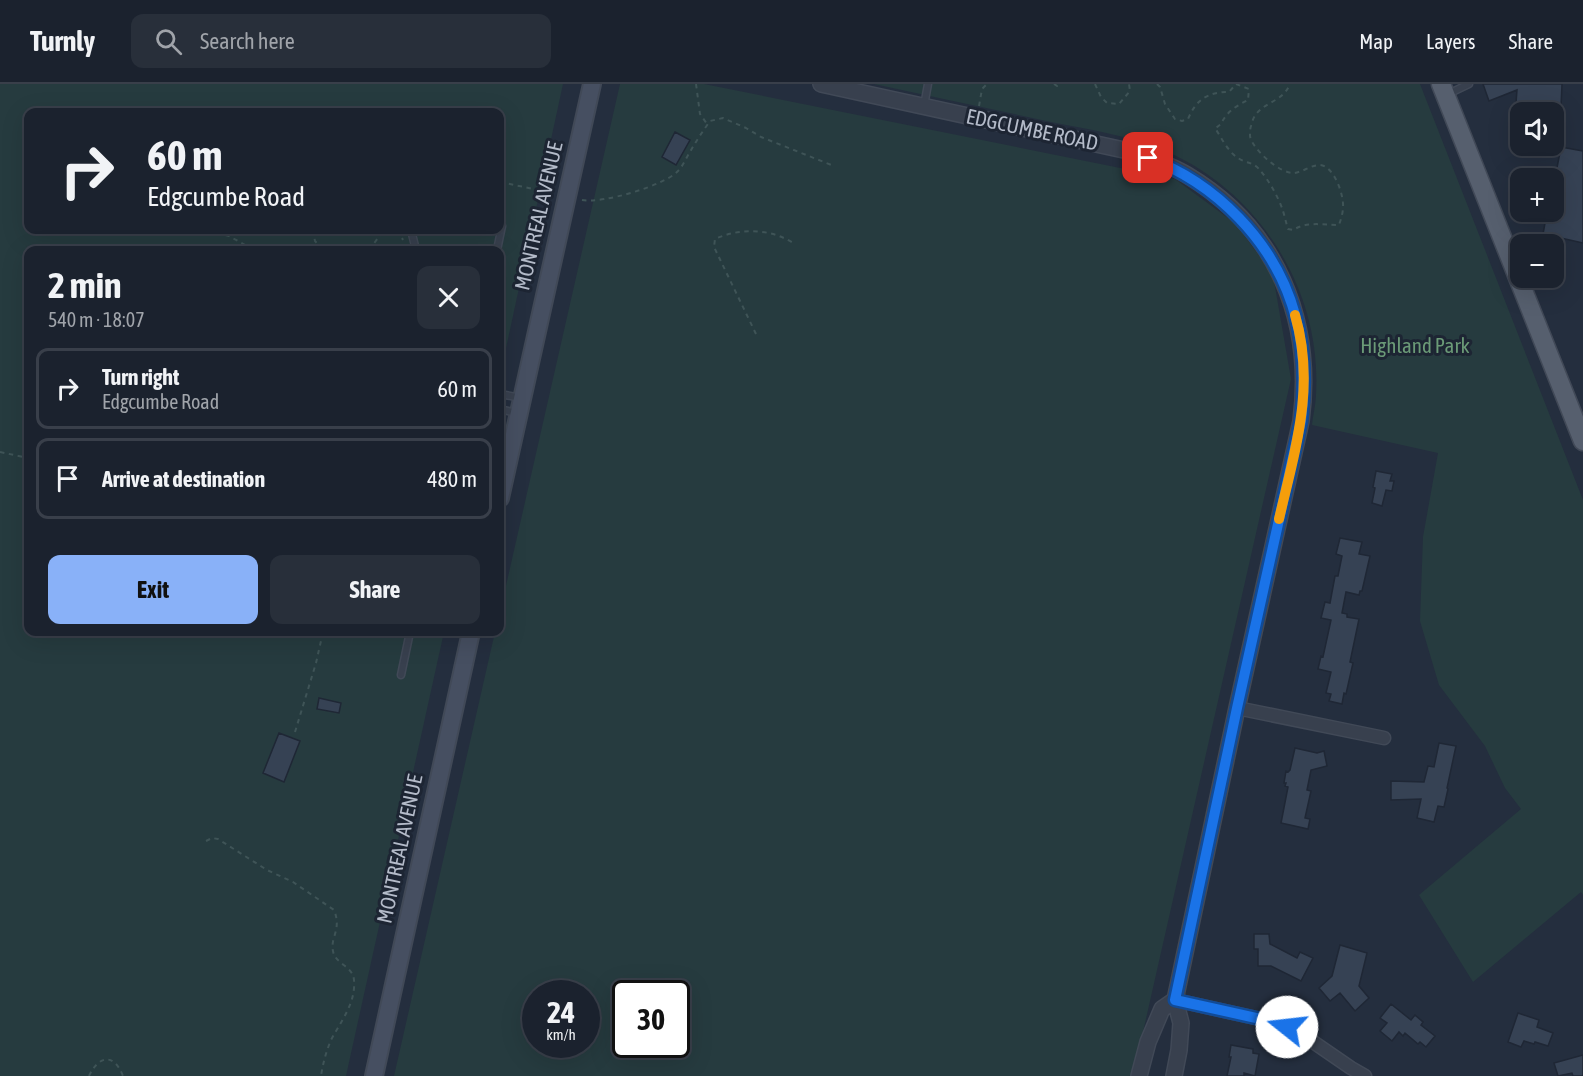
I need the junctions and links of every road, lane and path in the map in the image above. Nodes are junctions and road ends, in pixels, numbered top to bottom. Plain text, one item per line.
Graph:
1 (592, 84) edge
2 (696, 84) edge
3 (821, 84) edge
4 (928, 84) edge
5 (987, 84) edge
6 (1054, 84) edge
7 (1059, 84) edge
8 (1095, 84) edge
9 (1129, 84) edge
10 (1157, 84) edge
11 (1236, 84) edge
12 (1290, 84) edge
13 (1469, 84) edge
14 (867, 89) edge
15 (1444, 90) edge
16 (924, 106) junction
17 (976, 118) junction
18 (708, 124) junction
19 (834, 166) dead end
20 (504, 183) edge
21 (567, 196) junction
22 (223, 234) edge
23 (793, 243) dead end
24 (247, 246) edge
25 (756, 334) dead end
26 (504, 396) edge
27 (520, 406) junction
28 (504, 408) edge
29 (1583, 441) edge
30 (0, 452) edge
31 (24, 457) edge
32 (504, 480) edge
33 (322, 636) edge
34 (409, 636) edge
35 (470, 636) edge
36 (401, 675) dead end
37 (1237, 708) junction
38 (295, 732) dead end
39 (1384, 738) dead end
40 (206, 841) dead end
41 (1175, 1000) junction
42 (89, 1076) edge
43 (123, 1076) edge
44 (321, 1076) edge
45 (374, 1076) edge
46 (1139, 1076) edge
47 (1174, 1076) edge
48 (1365, 1076) edge

1 - 21 main road, MONTREAL AVENUE
2 - 18 path
3 - 14 street, EDGCUMBE ROAD
4 - 16 lane
5 - 17 path
6 - 7 path
8 - 9 path
10 - 11 path
11 - 12 path
13 - 15 lane
14 - 16 street, EDGCUMBE ROAD
15 - 29 main road
16 - 17 street, EDGCUMBE ROAD
17 - 37 street, EDGCUMBE ROAD
18 - 19 path
18 - 21 path
20 - 21 path
21 - 27 main road, MONTREAL AVENUE
22 - 24 path
23 - 25 path
26 - 27 lane
27 - 28 lane
27 - 32 main road, MONTREAL AVENUE
30 - 31 path
33 - 38 path
34 - 36 lane
35 - 45 main road, MONTREAL AVENUE
37 - 39 street
37 - 41 street, EDGCUMBE ROAD
40 - 44 path
41 - 46 street, EDGCUMBE ROAD
41 - 47 street, EDGCUMBE ROAD
41 - 48 street
42 - 43 path

